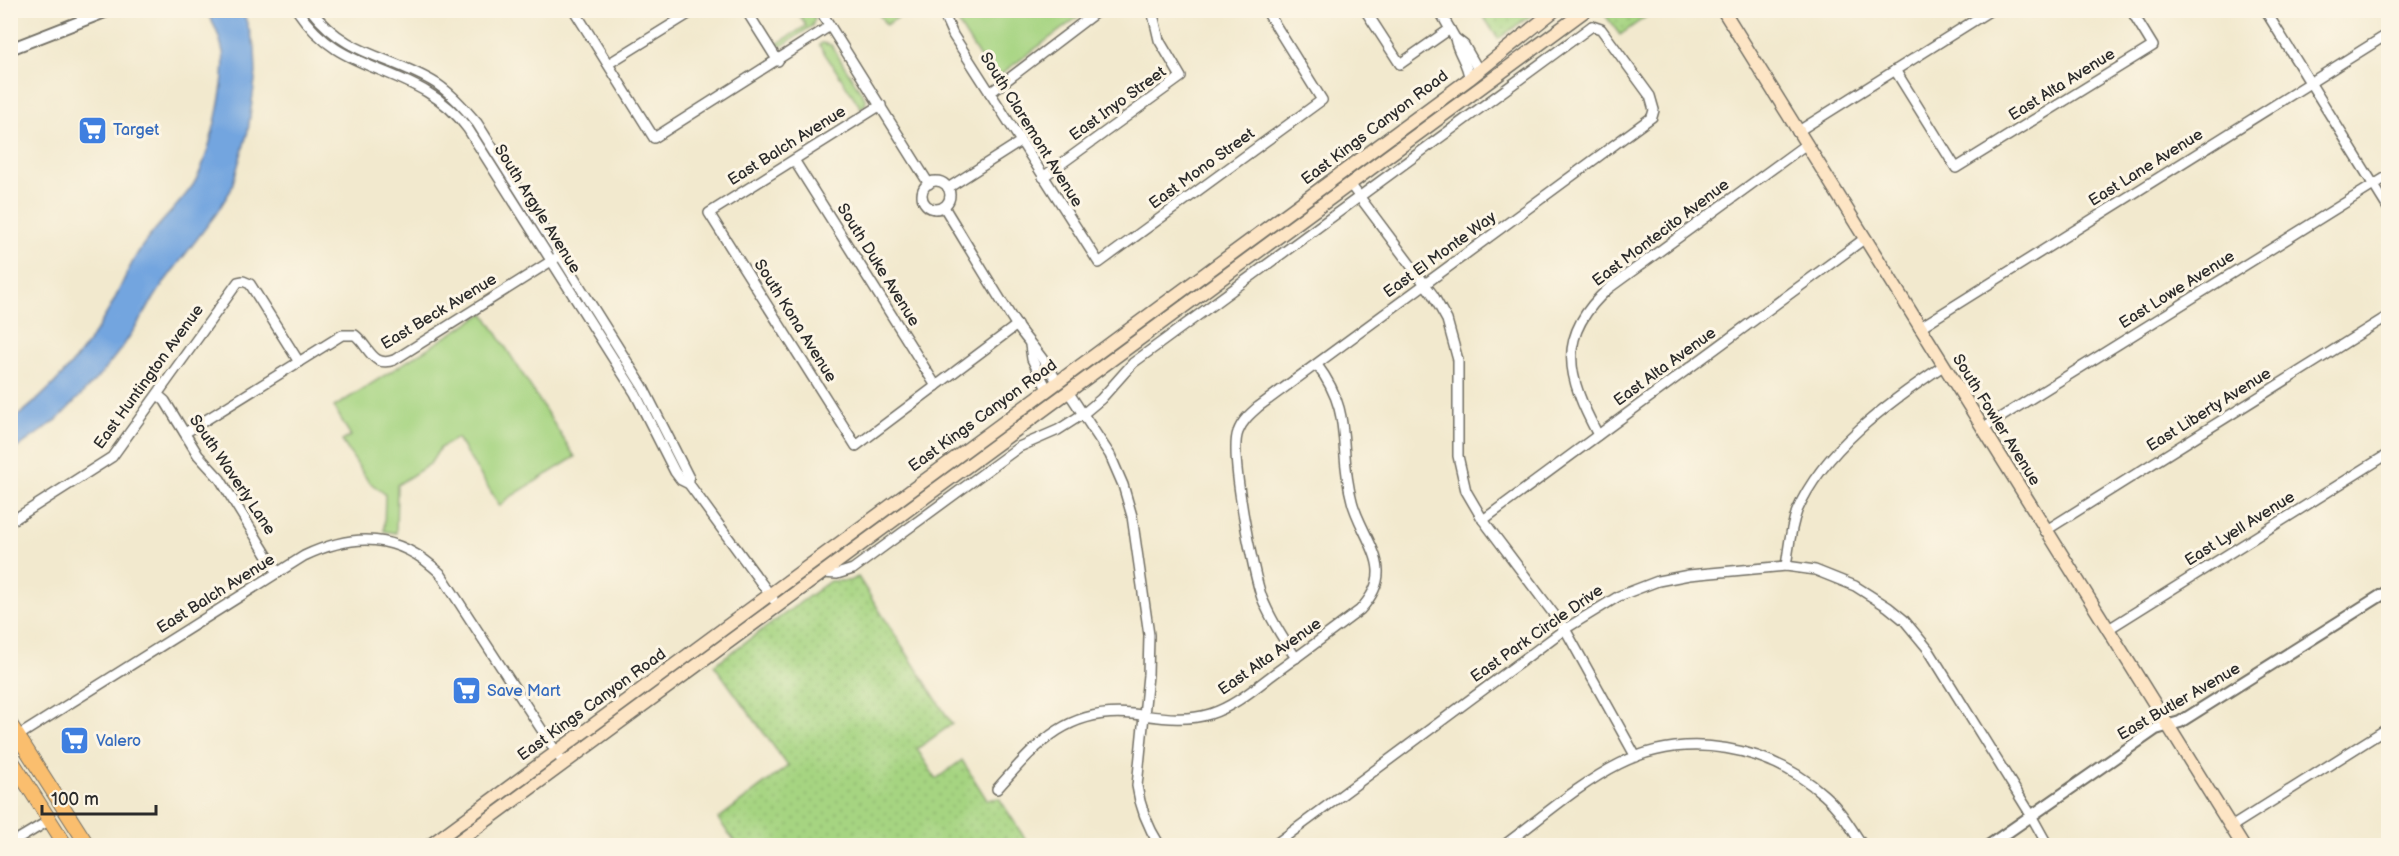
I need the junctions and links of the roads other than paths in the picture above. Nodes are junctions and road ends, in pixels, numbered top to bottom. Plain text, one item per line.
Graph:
1 (110, 10) edge
2 (297, 10) edge
3 (311, 10) edge
4 (574, 10) edge
5 (695, 10) edge
6 (746, 10) edge
7 (820, 10) edge
8 (942, 10) edge
9 (1099, 10) edge
10 (1152, 10) edge
11 (1266, 10) edge
12 (1365, 10) edge
13 (1438, 10) edge
14 (1555, 10) edge
15 (1723, 10) edge
16 (1991, 10) edge
17 (2131, 10) edge
18 (2265, 10) edge
19 (1584, 12) edge
20 (88, 14) edge
21 (680, 14) edge
22 (830, 26) junction
23 (1592, 26) junction
24 (1450, 29) junction
25 (2388, 34) edge
26 (10, 49) edge
27 (778, 61) junction
28 (608, 64) junction
29 (1895, 70) junction
30 (1474, 75) junction
31 (2310, 83) junction
32 (990, 93) junction
33 (881, 105) junction
34 (1797, 132) junction
35 (1414, 138) junction
36 (1020, 142) junction
37 (1805, 145) junction
38 (794, 160) junction
39 (2388, 176) edge
40 (1043, 177) junction
41 (929, 184) junction
42 (1350, 184) junction
43 (2374, 185) junction
44 (948, 188) junction
45 (1359, 196) junction
46 (944, 207) junction
47 (2388, 208) edge
48 (709, 213) joint
49 (1864, 239) junction
50 (556, 258) junction
51 (1099, 263) joint
52 (1425, 285) junction
53 (1158, 308) junction
54 (2388, 316) edge
55 (1017, 325) junction
56 (1919, 328) junction
57 (299, 362) junction
58 (1317, 365) junction
59 (1943, 366) junction
60 (936, 386) junction
61 (1052, 386) junction
62 (1069, 393) junction
63 (158, 395) junction
64 (1083, 414) junction
65 (1982, 429) junction
66 (185, 433) junction
67 (1598, 435) junction
68 (2388, 454) edge
69 (971, 464) junction
70 (1483, 520) junction
71 (10, 522) edge
72 (2045, 531) junction
73 (1786, 566) junction
74 (278, 573) junction
75 (822, 573) junction
76 (2388, 591) edge
77 (770, 594) junction
78 (778, 605) junction
79 (1565, 629) junction
80 (2107, 630) junction
81 (1296, 658) junction
82 (1143, 715) junction
83 (2167, 726) junction
84 (2388, 728) edge
85 (13, 732) edge
86 (556, 753) junction
87 (1636, 757) junction
88 (10, 758) edge
89 (564, 764) junction
90 (997, 789) dead end
91 (2031, 816) junction
92 (50, 820) junction
93 (2231, 827) junction
94 (10, 844) edge
95 (432, 845) edge
96 (66, 846) edge
97 (79, 846) edge
98 (88, 846) edge
99 (453, 846) edge
100 (1160, 846) edge
101 (1273, 846) edge
102 (1503, 846) edge
103 (1863, 846) edge
104 (1988, 846) edge
105 (2048, 846) edge
106 (2243, 846) edge

1 - 20 street
2 - 50 street, South Argyle Avenue
3 - 50 street, South Argyle Avenue
4 - 28 street
5 - 21 street
6 - 27 street
7 - 22 street
8 - 32 street, South Claremont Avenue
9 - 32 street
10 - 40 street, East Inyo Street
11 - 51 street, East Mono Street
12 - 24 street
13 - 24 street
14 - 30 main road, East Kings Canyon Road
15 - 34 main road, South Fowler Avenue
16 - 29 street
17 - 29 street, East Alta Avenue
18 - 31 street
19 - 23 street
19 - 35 main road, East Kings Canyon Road
20 - 26 street
21 - 28 street
22 - 27 street
22 - 33 street
23 - 45 street, East Kings Canyon Road
23 - 52 street, East El Monte Way
24 - 30 street
25 - 31 street, East Lane Avenue
27 - 28 street
29 - 34 street
30 - 35 main road
30 - 53 main road, East Kings Canyon Road
31 - 43 street
31 - 56 street, East Lane Avenue
32 - 36 street, South Claremont Avenue
33 - 38 street, East Balch Avenue
33 - 41 street
34 - 37 main road, South Fowler Avenue
35 - 42 main road, East Kings Canyon Road
36 - 40 street, South Claremont Avenue
36 - 44 street
37 - 49 main road, South Fowler Avenue
37 - 67 street, East Montecito Avenue
38 - 48 street, East Balch Avenue
38 - 60 street, South Duke Avenue
39 - 43 street, East Lowe Avenue
40 - 51 street, South Claremont Avenue
41 - 44 street
41 - 46 street
42 - 45 street
42 - 62 main road, East Kings Canyon Road
43 - 47 street
43 - 65 street, East Lowe Avenue
44 - 46 street
45 - 52 street
45 - 64 street, East Kings Canyon Road
46 - 55 street
48 - 60 street, South Kona Avenue
49 - 56 main road, South Fowler Avenue
49 - 67 street, East Alta Avenue
50 - 57 street, East Beck Avenue
50 - 77 street, South Argyle Avenue
52 - 58 street, East El Monte Way
52 - 70 street
53 - 61 main road, East Kings Canyon Road
53 - 62 main road
54 - 72 street, East Liberty Avenue
55 - 60 street
55 - 61 street
56 - 59 main road, South Fowler Avenue
57 - 63 street, East Huntington Avenue
57 - 66 street, East Beck Avenue
58 - 81 street, East El Monte Way
58 - 81 street, East Alta Avenue
59 - 65 main road, South Fowler Avenue
59 - 73 street
61 - 69 main road
61 - 77 main road, East Kings Canyon Road
62 - 64 street
62 - 69 main road, East Kings Canyon Road
63 - 66 street, South Waverly Lane
63 - 71 street, East Huntington Avenue
64 - 75 street, East Kings Canyon Road
64 - 82 street
65 - 72 main road, South Fowler Avenue
66 - 74 street, South Waverly Lane
67 - 70 street, East Alta Avenue
68 - 80 street, East Lyell Avenue
69 - 75 main road, East Kings Canyon Road
70 - 79 street
72 - 80 main road, South Fowler Avenue
73 - 79 street, East Park Circle Drive
73 - 91 street, East Park Circle Drive
74 - 85 street, East Balch Avenue
74 - 86 street, East Balch Avenue
75 - 78 main road, East Kings Canyon Road
76 - 83 street, East Butler Avenue
77 - 78 street, South Argyle Avenue
77 - 86 main road, East Kings Canyon Road
78 - 89 main road, East Kings Canyon Road
79 - 87 street
79 - 101 street, East Park Circle Drive
80 - 83 main road, South Fowler Avenue
81 - 82 street, East Alta Avenue
82 - 90 street, East Alta Avenue
82 - 100 street
83 - 91 street, East Butler Avenue
83 - 93 main road, South Fowler Avenue
84 - 93 street
85 - 98 main road
86 - 89 street, East Balch Avenue
86 - 95 main road, East Kings Canyon Road
87 - 102 street
87 - 103 street
88 - 92 main road
89 - 99 main road, East Kings Canyon Road
91 - 104 street, East Butler Avenue
91 - 105 street, East Park Circle Drive
92 - 94 street
92 - 96 main road
92 - 97 main road
93 - 106 main road, South Fowler Avenue

